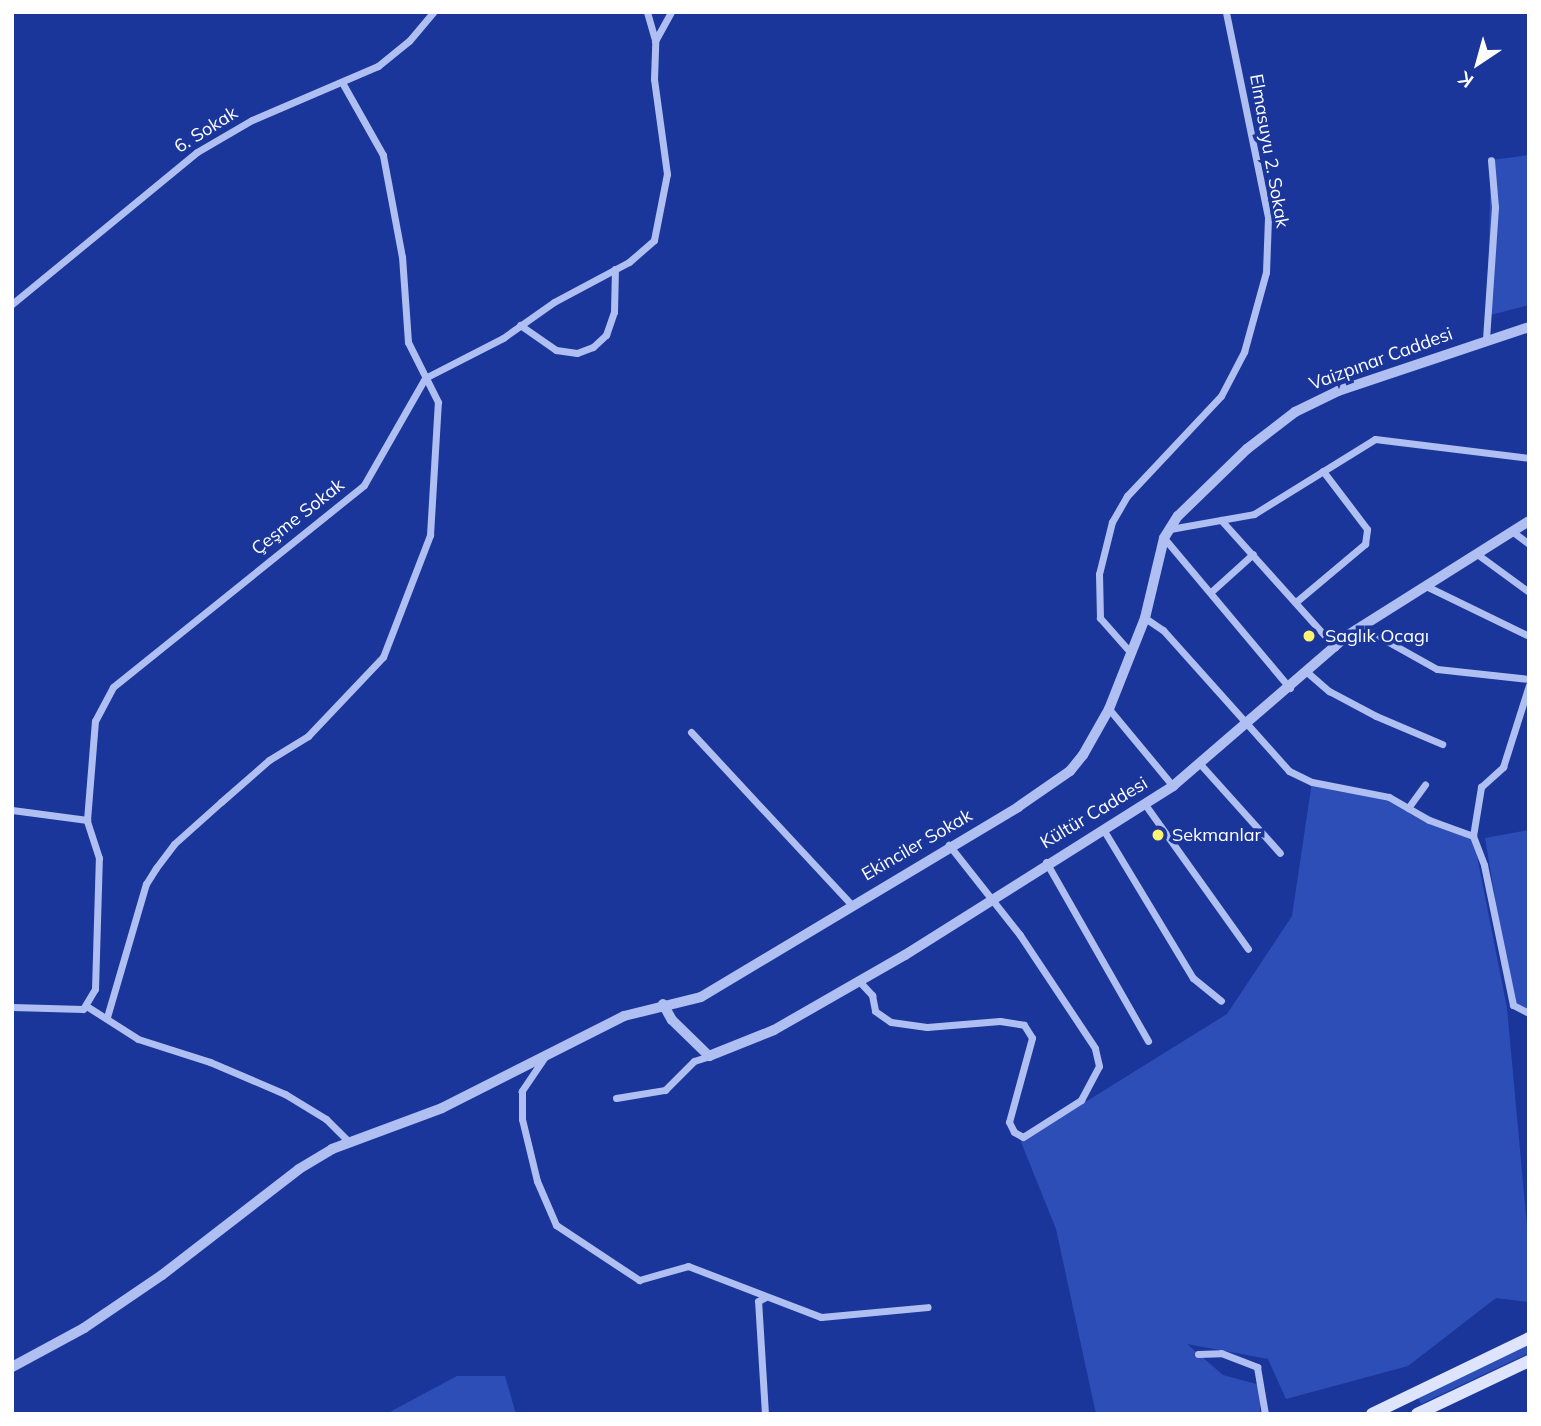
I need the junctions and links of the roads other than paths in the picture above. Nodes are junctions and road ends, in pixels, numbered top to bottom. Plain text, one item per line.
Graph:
1 (433, 12) edge
2 (647, 12) edge
3 (671, 12) edge
4 (1226, 12) edge
5 (655, 41) junction
6 (343, 84) junction
7 (1491, 160) dead end
8 (615, 270) junction
9 (12, 304) edge
10 (520, 325) junction
11 (1529, 327) edge
12 (1486, 340) junction
13 (425, 378) junction
14 (1529, 458) edge
15 (1323, 471) junction
16 (1221, 520) junction
17 (1529, 521) edge
18 (1513, 532) junction
19 (1167, 533) junction
20 (1529, 544) edge
21 (1253, 554) junction
22 (1477, 554) junction
23 (1428, 587) junction
24 (1212, 591) junction
25 (1529, 592) edge
26 (1297, 601) junction
27 (1145, 618) junction
28 (1360, 626) junction
29 (1529, 636) edge
30 (1335, 647) junction
31 (1131, 653) junction
32 (1308, 673) junction
33 (1529, 679) edge
34 (1529, 685) edge
35 (1291, 688) junction
36 (1109, 709) junction
37 (1247, 725) junction
38 (691, 732) dead end
39 (1442, 744) dead end
40 (1201, 765) junction
41 (1426, 785) dead end
42 (1173, 786) junction
43 (1144, 803) junction
44 (1408, 808) junction
45 (12, 810) edge
46 (87, 820) junction
47 (1103, 829) junction
48 (1473, 836) junction
49 (949, 845) junction
50 (1280, 853) dead end
51 (1046, 862) junction
52 (990, 900) junction
53 (850, 904) junction
54 (1248, 949) dead end
55 (858, 979) junction
56 (1221, 1001) dead end
57 (663, 1004) junction
58 (12, 1007) edge
59 (88, 1007) junction
60 (1529, 1013) edge
61 (107, 1017) junction
62 (1149, 1041) dead end
63 (546, 1055) junction
64 (709, 1056) junction
65 (616, 1098) dead end
66 (349, 1142) junction
67 (766, 1297) junction
68 (928, 1307) dead end
69 (1529, 1338) edge
70 (1198, 1354) dead end
71 (1529, 1361) edge
72 (12, 1367) edge
73 (1427, 1411) edge
74 (765, 1414) edge
75 (1265, 1414) edge
76 (1371, 1414) edge
77 (1417, 1414) edge

1 - 6 street, 6. Sokak
2 - 5 street
3 - 5 street
4 - 31 street, Elmasuyu 2. Sokak
5 - 8 street
6 - 9 street, 6. Sokak
6 - 13 street
7 - 12 street
8 - 10 street
8 - 10 street
10 - 13 street
11 - 12 street, Vaizpınar Caddesi
12 - 19 street, Vaizpınar Caddesi
13 - 46 street, Çeşme Sokak
13 - 61 street
14 - 15 street
15 - 16 street
15 - 26 street
16 - 19 street
16 - 21 street
17 - 18 street, Kültür Caddesi
18 - 20 street
18 - 22 street, Kültür Caddesi
19 - 24 street
19 - 27 street
21 - 24 street
21 - 26 street
22 - 23 street, Kültür Caddesi
22 - 25 street
23 - 28 street, Kültür Caddesi
23 - 29 street
24 - 35 street
26 - 30 street
27 - 31 street
27 - 37 street
28 - 30 street, Kültür Caddesi
28 - 33 street
30 - 32 street, Kültür Caddesi
31 - 36 street, Ekinciler Sokak
32 - 35 street, Kültür Caddesi
32 - 39 street
34 - 48 street
35 - 37 street, Kültür Caddesi
36 - 42 street
36 - 49 street, Ekinciler Sokak
37 - 40 street, Kültür Caddesi
37 - 44 street
38 - 53 street
40 - 42 street, Kültür Caddesi
40 - 50 street
41 - 44 street
42 - 43 street, Kültür Caddesi
43 - 47 street, Kültür Caddesi
43 - 54 street
44 - 48 street
45 - 46 street
46 - 59 street, Çeşme Sokak
47 - 51 street, Kültür Caddesi
47 - 56 street
48 - 60 street
49 - 52 street
49 - 53 street, Ekinciler Sokak
51 - 52 street, Kültür Caddesi
51 - 62 street
52 - 55 street, Kültür Caddesi
52 - 55 street
53 - 57 street, Ekinciler Sokak
55 - 64 street, Kültür Caddesi
57 - 63 street, Ekinciler Sokak
57 - 64 street
58 - 59 street
59 - 61 street
61 - 66 street
63 - 66 street, Ekinciler Sokak
63 - 67 street
64 - 65 street
66 - 72 street, Ekinciler Sokak
67 - 68 street
67 - 74 street
69 - 76 main road
70 - 75 street
71 - 73 main road
73 - 77 main road

